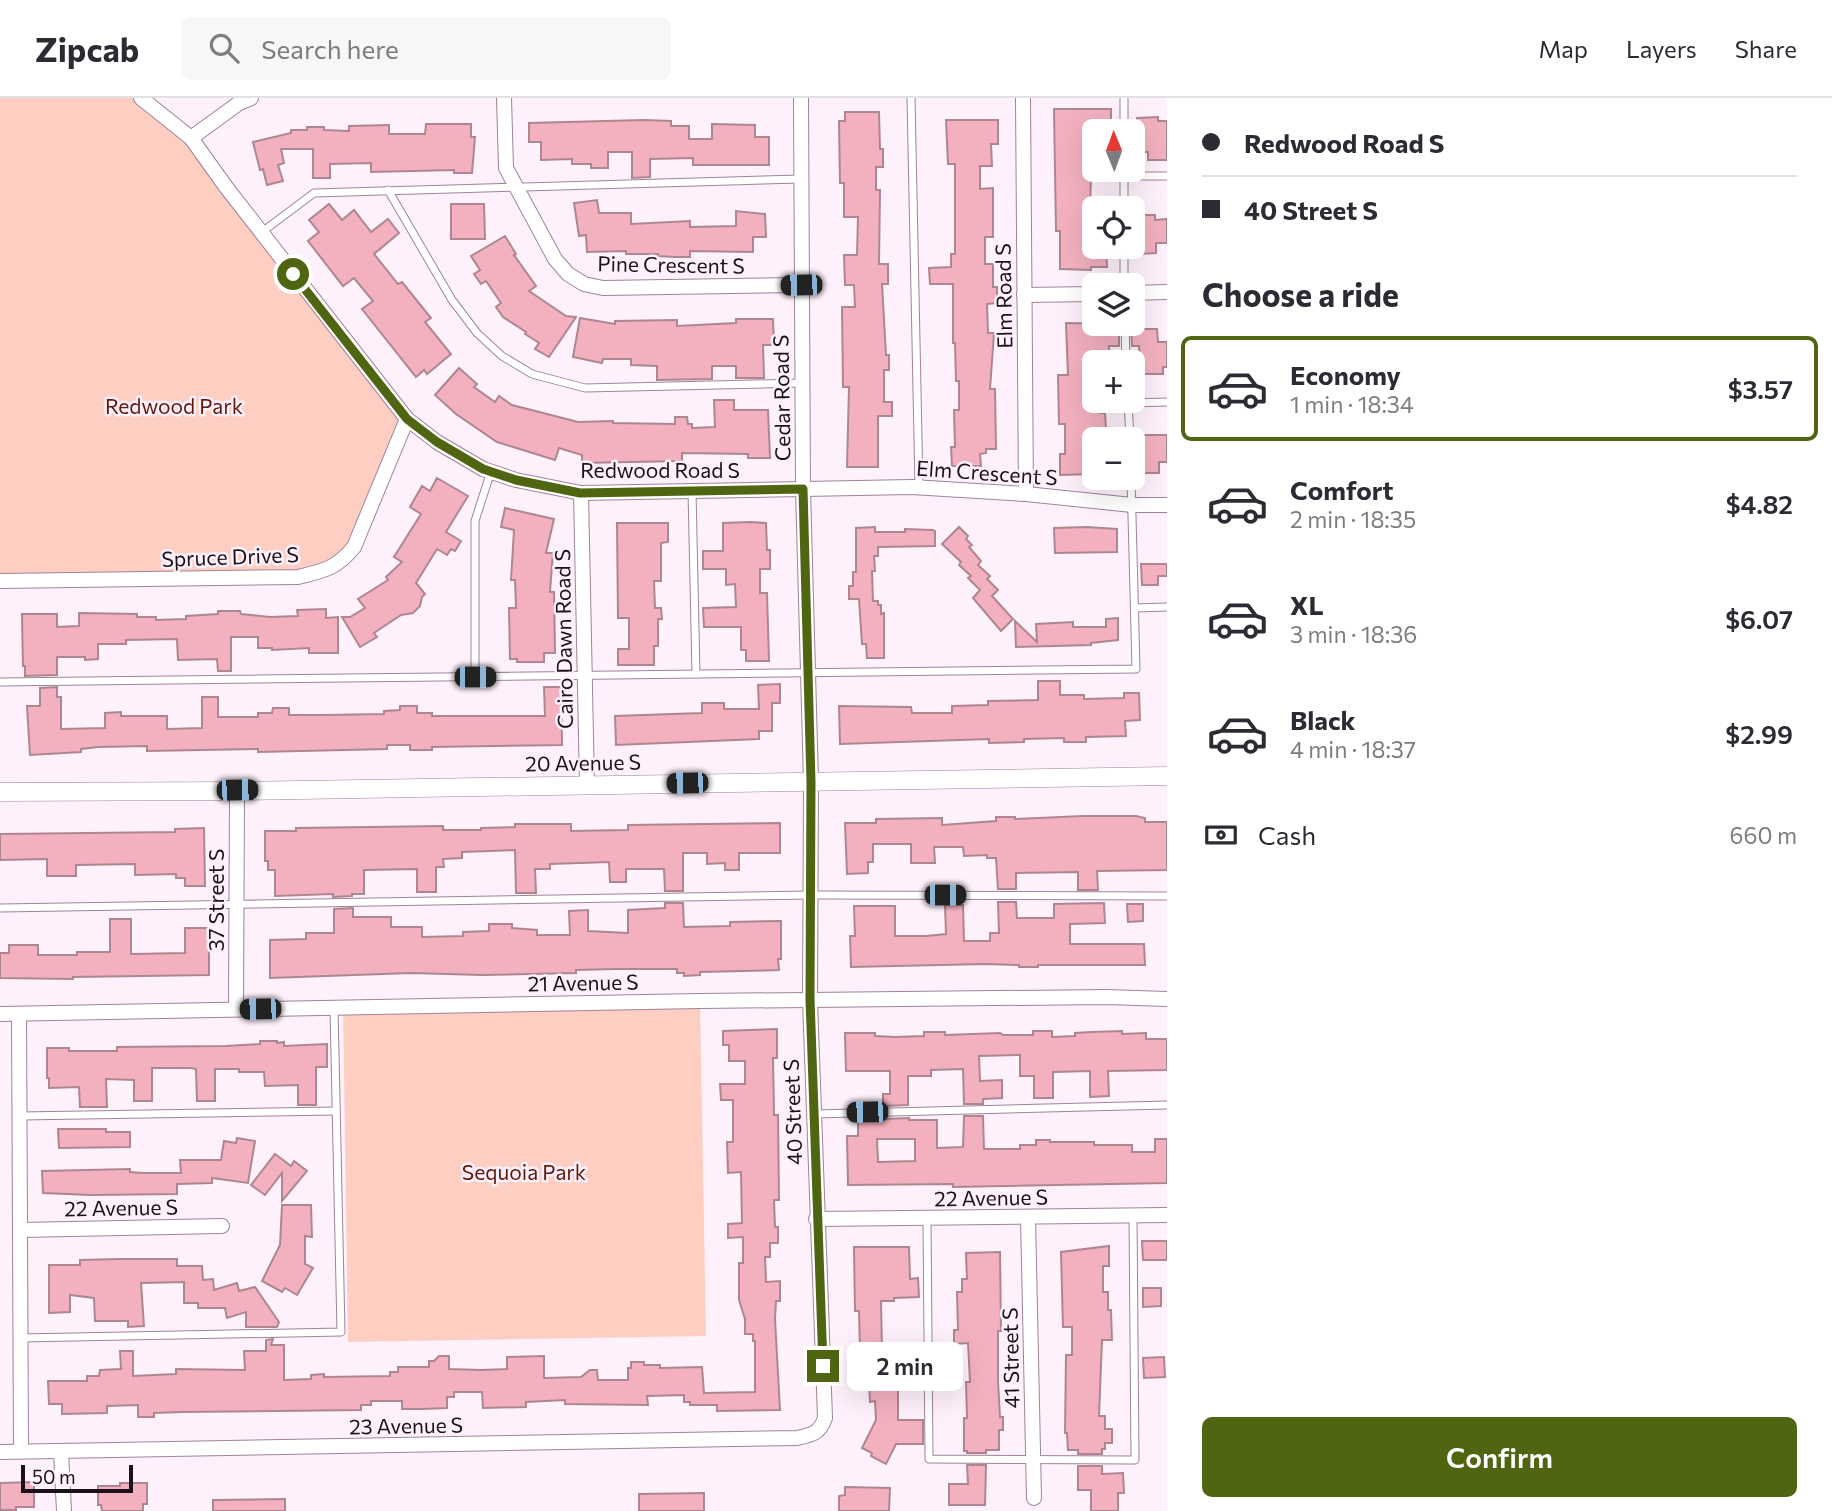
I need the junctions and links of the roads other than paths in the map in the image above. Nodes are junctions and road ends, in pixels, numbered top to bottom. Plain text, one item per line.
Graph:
1 (141, 98) edge
2 (251, 98) edge
3 (504, 98) edge
4 (801, 98) edge
5 (911, 98) edge
6 (1023, 98) edge
7 (1124, 98) edge
8 (1124, 119) edge
9 (191, 138) junction
10 (1145, 174) edge
11 (1167, 176) edge
12 (801, 179) junction
13 (515, 186) junction
14 (388, 190) junction
15 (261, 232) junction
16 (801, 285) junction
17 (1167, 292) edge
18 (1145, 293) edge
19 (1082, 294) edge
20 (1024, 295) junction
21 (802, 383) junction
22 (1145, 402) edge
23 (1167, 402) edge
24 (407, 419) junction
25 (491, 471) junction
26 (919, 487) junction
27 (803, 489) junction
28 (1131, 490) edge
29 (692, 491) junction
30 (580, 493) junction
31 (1026, 494) junction
32 (1132, 505) junction
33 (1167, 505) edge
34 (0, 581) edge
35 (1167, 607) edge
36 (1135, 608) junction
37 (808, 672) junction
38 (696, 674) junction
39 (584, 676) junction
40 (475, 677) junction
41 (0, 682) edge
42 (1167, 776) edge
43 (811, 782) junction
44 (587, 785) junction
45 (237, 790) junction
46 (0, 792) edge
47 (811, 895) junction
48 (1167, 896) edge
49 (237, 903) junction
50 (0, 908) edge
51 (810, 999) junction
52 (1167, 999) edge
53 (334, 1007) junction
54 (236, 1009) junction
55 (0, 1014) edge
56 (19, 1014) junction
57 (1167, 1105) edge
58 (336, 1111) junction
59 (813, 1114) junction
60 (21, 1116) junction
61 (1133, 1214) junction
62 (1167, 1214) edge
63 (1028, 1217) junction
64 (816, 1219) junction
65 (927, 1219) junction
66 (222, 1226) dead end
67 (20, 1230) junction
68 (21, 1338) junction
69 (813, 1435) joint
70 (21, 1451) junction
71 (0, 1452) edge
72 (61, 1452) junction
73 (1033, 1461) junction
74 (1034, 1499) dead end
75 (64, 1511) edge

1 - 9 street, Redwood Road S
2 - 9 street
3 - 13 street, Pine Crescent S
4 - 12 street, Cedar Road S
5 - 26 lane
6 - 20 street, Elm Road S
7 - 8 lane
9 - 15 street, Redwood Road S
10 - 11 lane
12 - 13 lane
12 - 16 street, Cedar Road S
13 - 14 lane
13 - 16 street, Pine Crescent S
14 - 15 lane
14 - 21 lane
15 - 24 street, Redwood Road S
16 - 21 street, Cedar Road S
17 - 18 street
19 - 20 street
20 - 31 street, Elm Road S
21 - 27 street, Cedar Road S
22 - 23 lane
24 - 25 street, Redwood Road S
24 - 34 street, Spruce Drive S
25 - 30 street, Redwood Road S
25 - 40 lane
26 - 27 street, Elm Crescent S
26 - 31 street, Elm Crescent S
27 - 29 street, Redwood Road S
27 - 37 street, Cedar Road S
28 - 32 lane
29 - 30 street, Redwood Road S
29 - 38 lane
30 - 39 street, Cairo Dawn Road S
31 - 32 street, Elm Crescent S
32 - 33 street, Elm Crescent S
32 - 36 lane
35 - 36 lane
36 - 37 lane
37 - 38 lane
37 - 43 street, Cedar Road S
38 - 39 lane
39 - 40 lane
39 - 44 street, Cairo Dawn Road S
40 - 41 lane
42 - 43 street, 20 Avenue S
43 - 44 street, 20 Avenue S
43 - 47 street, 40 Street S
44 - 45 street, 20 Avenue S
45 - 46 street, 20 Avenue S
45 - 49 street, 37 Street S
47 - 48 lane
47 - 49 lane
47 - 51 street, 40 Street S
49 - 50 lane
49 - 54 street, 37 Street S
51 - 52 street, 21 Avenue S
51 - 53 street, 21 Avenue S
51 - 59 street, 40 Street S
53 - 54 street, 21 Avenue S
53 - 58 lane
54 - 56 street, 21 Avenue S
55 - 56 street, 21 Avenue S
56 - 60 street
57 - 59 lane
58 - 60 lane
58 - 68 lane
59 - 64 street, 40 Street S
60 - 67 street
61 - 62 street, 22 Avenue S
61 - 63 street, 22 Avenue S
61 - 73 lane
63 - 65 street, 22 Avenue S
63 - 73 street, 41 Street S
64 - 65 street, 22 Avenue S
64 - 69 street, 40 Street S
65 - 73 lane
66 - 67 street, 22 Avenue S
67 - 68 street
68 - 70 street
69 - 72 street, 23 Avenue S
70 - 71 street, 23 Avenue S
70 - 72 street, 23 Avenue S
72 - 75 street
73 - 74 street, 41 Street S

